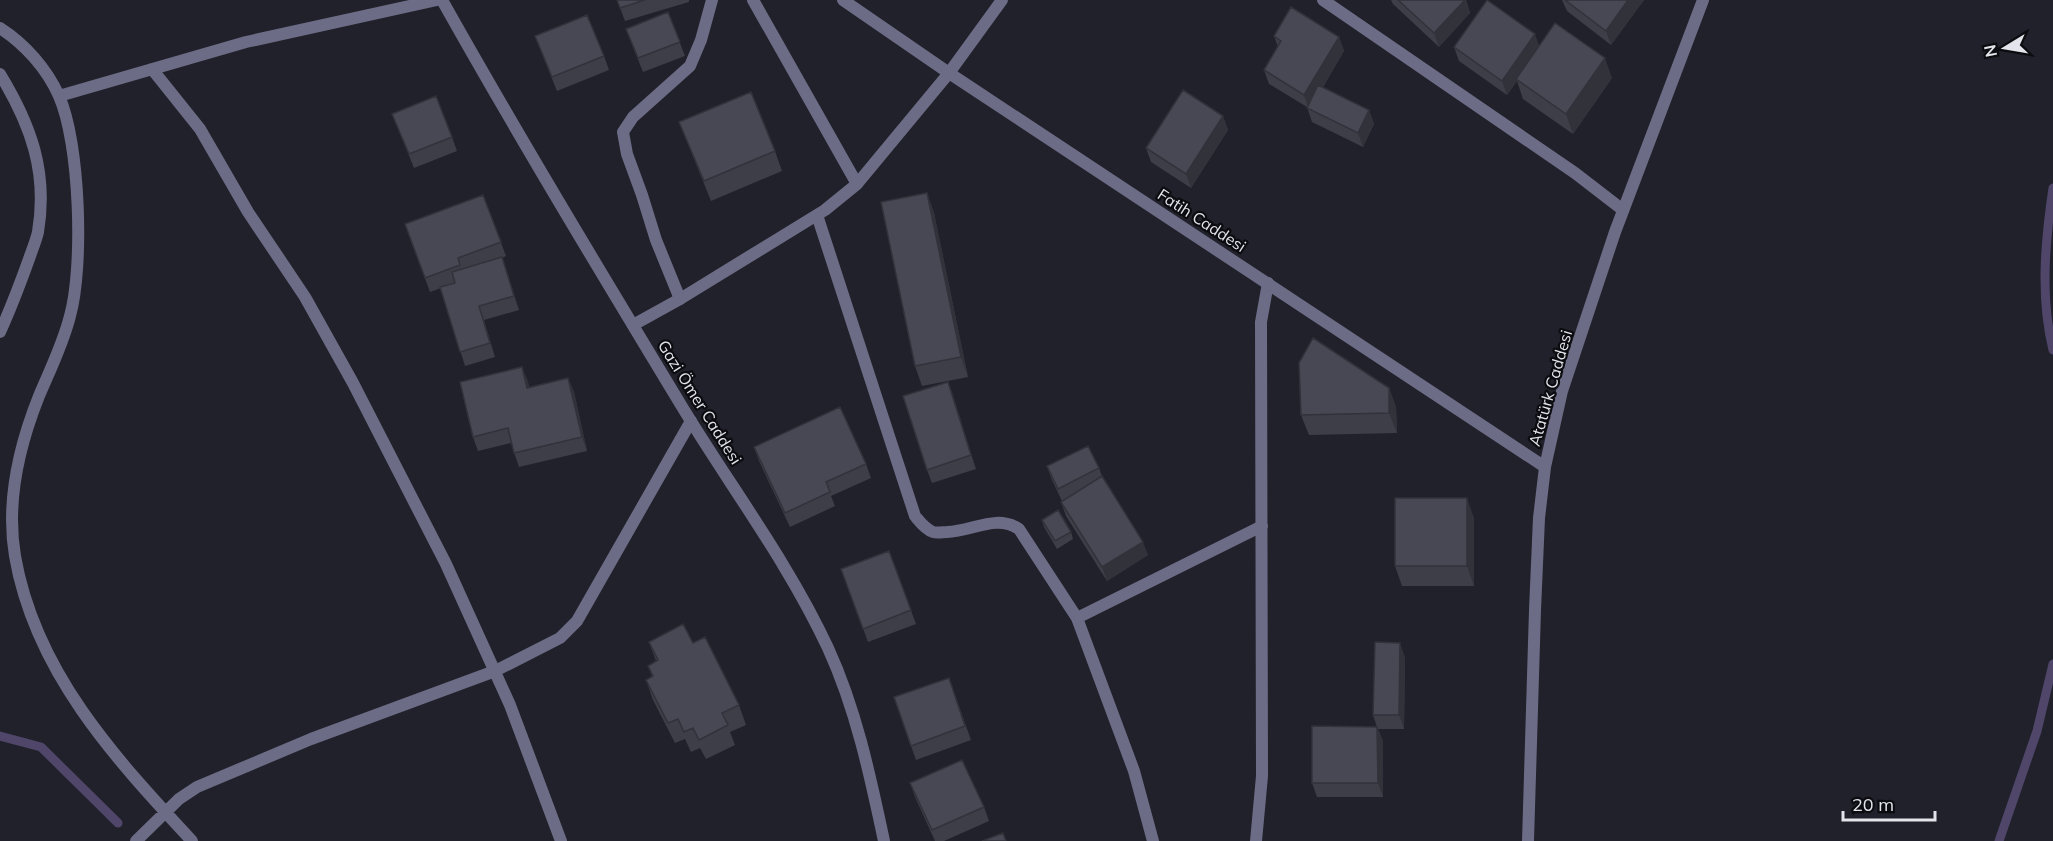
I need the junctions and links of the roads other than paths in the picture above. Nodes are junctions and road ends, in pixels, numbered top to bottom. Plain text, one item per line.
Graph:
1 (437, 0) edge
2 (442, 0) edge
3 (712, 0) edge
4 (753, 0) edge
5 (843, 0) edge
6 (1002, 0) edge
7 (1323, 0) edge
8 (1703, 0) edge
9 (0, 28) edge
10 (153, 69) junction
11 (949, 73) junction
12 (0, 74) edge
13 (59, 96) junction
14 (857, 184) junction
15 (1623, 210) junction
16 (817, 215) junction
17 (1268, 283) junction
18 (680, 299) junction
19 (633, 325) junction
20 (0, 332) edge
21 (691, 421) junction
22 (1545, 466) junction
23 (1262, 526) junction
24 (1077, 618) junction
25 (495, 671) junction
26 (165, 812) junction
27 (136, 841) edge
28 (192, 841) edge
29 (561, 841) edge
30 (884, 841) edge
31 (1154, 841) edge
32 (1257, 841) edge
33 (1528, 841) edge

1 - 10 street
2 - 19 street, Gazi Ömer Caddesi
3 - 18 street
4 - 14 street
5 - 11 street, Fatih Caddesi
6 - 11 street
7 - 15 street
8 - 15 street, Atatürk Caddesi
9 - 13 street
10 - 13 street
10 - 25 street
11 - 14 street
11 - 17 street, Fatih Caddesi
12 - 20 street
13 - 26 street
14 - 16 street
15 - 22 street, Atatürk Caddesi
16 - 18 street
16 - 24 street
17 - 22 street, Fatih Caddesi
17 - 23 street
18 - 19 street
19 - 21 street, Gazi Ömer Caddesi
21 - 25 street
21 - 30 street, Gazi Ömer Caddesi
22 - 33 street, Atatürk Caddesi
23 - 24 street
23 - 32 street
24 - 31 street
25 - 26 street
25 - 29 street
26 - 27 street
26 - 28 street

